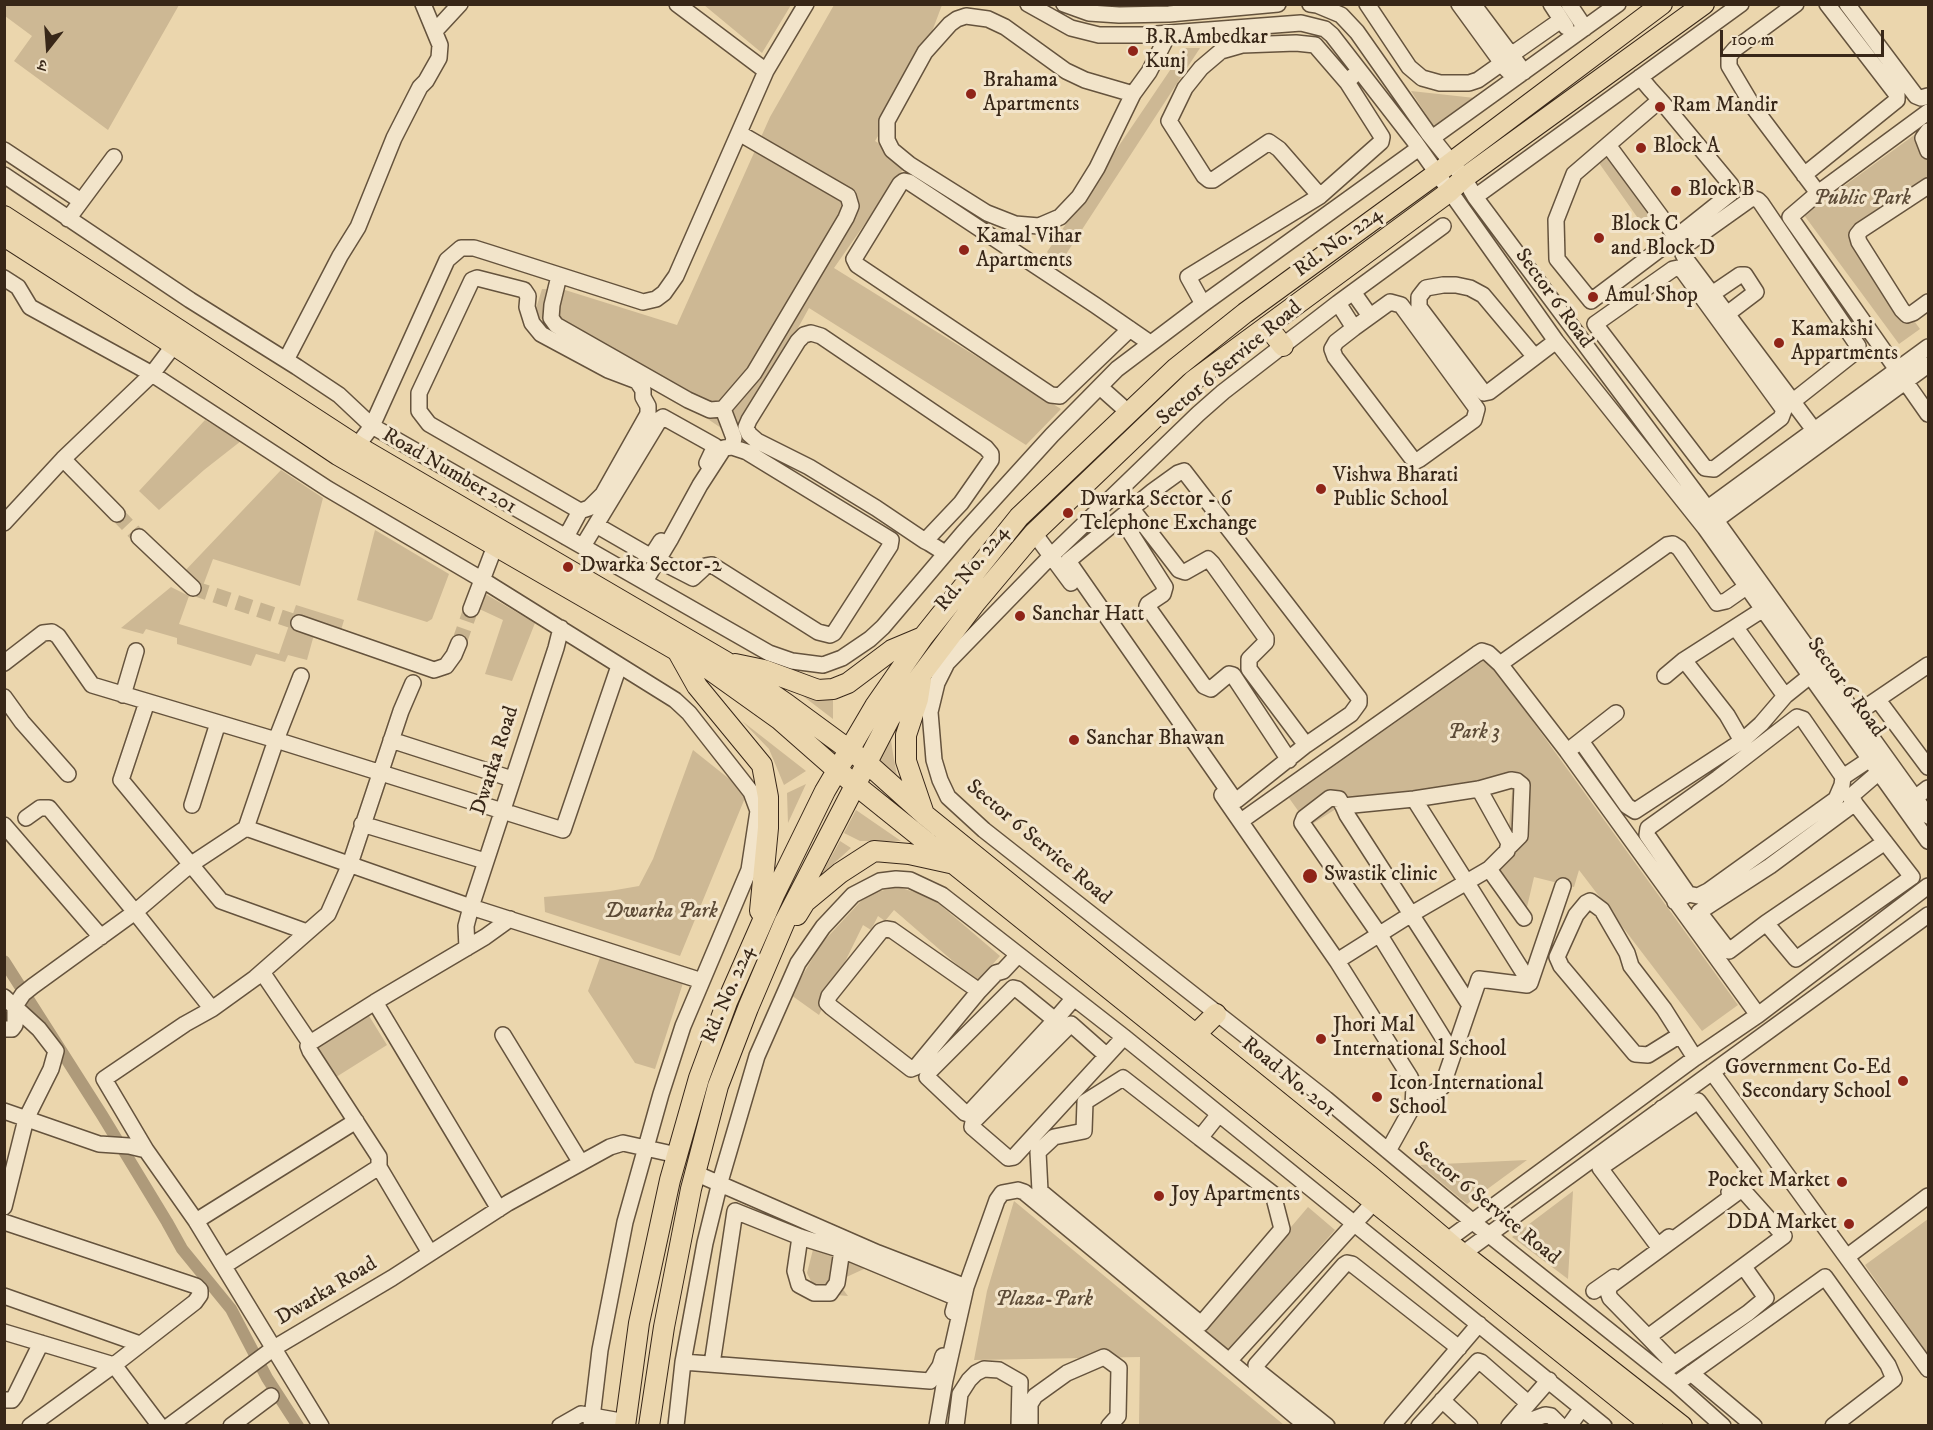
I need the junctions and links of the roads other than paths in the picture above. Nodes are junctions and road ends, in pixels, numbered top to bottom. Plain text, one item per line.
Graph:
1 (423, 4) edge
2 (460, 4) edge
3 (677, 4) edge
4 (806, 4) edge
5 (1028, 4) edge
6 (1064, 4) edge
7 (1278, 4) edge
8 (1310, 4) edge
9 (1367, 4) edge
10 (1459, 4) edge
11 (1473, 4) edge
12 (1551, 4) edge
13 (1618, 4) edge
14 (1662, 4) edge
15 (1704, 4) edge
16 (1741, 4) edge
17 (1796, 4) edge
18 (1827, 4) edge
19 (1847, 4) edge
20 (1571, 5) edge
21 (1209, 8) edge
22 (1097, 9) edge
23 (959, 12) edge
24 (1561, 20) junction
25 (1585, 28) junction
26 (435, 31) junction
27 (1169, 33) junction
28 (1093, 34) junction
29 (1572, 38) junction
30 (1507, 59) junction
31 (1360, 70) junction
32 (766, 71) junction
33 (1519, 75) junction
34 (1640, 77) junction
35 (1347, 82) junction
36 (1133, 94) junction
37 (1929, 96) edge
38 (1660, 100) junction
39 (1929, 112) edge
40 (1929, 131) edge
41 (739, 133) junction
42 (1432, 138) junction
43 (1608, 145) junction
44 (1419, 148) junction
45 (4, 150) edge
46 (1929, 150) edge
47 (114, 157) dead end
48 (1444, 168) junction
49 (4, 175) edge
50 (1804, 175) junction
51 (1464, 178) junction
52 (1929, 186) edge
53 (1449, 192) junction
54 (1818, 193) junction
55 (1320, 196) junction
56 (1475, 197) junction
57 (81, 201) junction
58 (6, 218) edge
59 (68, 219) junction
60 (1443, 226) dead end
61 (1676, 237) junction
62 (560, 276) junction
63 (4, 278) edge
64 (1353, 292) junction
65 (1712, 294) junction
66 (1929, 302) edge
67 (1338, 303) junction
68 (1203, 304) junction
69 (1727, 314) junction
70 (1370, 316) junction
71 (1594, 324) junction
72 (1267, 326) junction
73 (1354, 328) junction
74 (1130, 329) junction
75 (552, 332) junction
76 (1579, 337) junction
77 (1556, 341) junction
78 (1150, 343) junction
79 (174, 345) junction
80 (1283, 346) junction
81 (1929, 347) edge
82 (1535, 357) junction
83 (286, 360) junction
84 (1929, 365) edge
85 (152, 374) junction
86 (1900, 376) junction
87 (1100, 387) junction
88 (1792, 402) junction
89 (725, 407) junction
90 (1128, 412) junction
91 (1929, 414) edge
92 (749, 420) junction
93 (372, 426) junction
94 (1814, 430) junction
95 (357, 446) junction
96 (732, 447) junction
97 (63, 459) junction
98 (1138, 471) junction
99 (1153, 491) junction
100 (580, 511) junction
101 (117, 513) tunnel mouth
102 (1126, 513) junction
103 (1706, 518) junction
104 (4, 523) edge
105 (596, 525) junction
106 (1083, 525) junction
107 (1034, 533) junction
108 (139, 537) tunnel mouth
109 (566, 537) junction
110 (1095, 538) junction
111 (925, 541) junction
112 (495, 546) junction
113 (583, 546) junction
114 (945, 553) junction
115 (1051, 556) junction
116 (658, 560) junction
117 (481, 579) junction
118 (645, 581) junction
119 (1746, 587) junction
120 (193, 588) tunnel mouth
121 (471, 609) tunnel mouth
122 (1762, 610) junction
123 (299, 623) tunnel mouth
124 (561, 628) junction
125 (1736, 628) junction
126 (923, 637) junction
127 (459, 643) tunnel mouth
128 (136, 651) dead end
129 (677, 651) junction
130 (1684, 660) junction
131 (726, 662) junction
132 (4, 663) edge
133 (1500, 664) junction
134 (1929, 665) edge
135 (619, 666) junction
136 (921, 675) junction
137 (1665, 675) dead end
138 (301, 676) dead end
139 (1810, 676) junction
140 (413, 683) dead end
141 (123, 695) junction
142 (1785, 696) junction
143 (4, 697) edge
144 (1878, 700) junction
145 (147, 702) junction
146 (1616, 713) dead end
147 (1850, 719) junction
148 (218, 723) junction
149 (1328, 730) junction
150 (276, 740) junction
151 (391, 740) junction
152 (1581, 741) junction
153 (1742, 741) junction
154 (1306, 745) junction
155 (848, 749) junction
156 (1342, 749) junction
157 (1566, 752) junction
158 (1289, 759) junction
159 (1870, 759) junction
160 (867, 763) junction
161 (1929, 767) edge
162 (837, 770) junction
163 (380, 771) junction
164 (1880, 772) junction
165 (68, 774) dead end
166 (1268, 777) junction
167 (1843, 777) junction
168 (512, 779) junction
169 (855, 784) junction
170 (1929, 788) edge
171 (1479, 789) junction
172 (1281, 793) junction
173 (1413, 799) junction
174 (1909, 802) junction
175 (1855, 803) junction
176 (192, 805) dead end
177 (1343, 806) junction
178 (501, 811) junction
179 (925, 815) junction
180 (1929, 816) edge
181 (26, 818) dead end
182 (1241, 821) junction
183 (362, 824) junction
184 (4, 825) edge
185 (246, 828) junction
186 (1929, 841) edge
187 (1885, 842) junction
188 (1510, 846) junction
189 (485, 861) junction
190 (350, 864) junction
191 (190, 865) junction
192 (955, 865) junction
193 (1490, 869) junction
194 (1467, 883) junction
195 (1563, 886) dead end
196 (1929, 886) edge
197 (1682, 898) junction
198 (471, 907) junction
199 (135, 912) junction
200 (1410, 915) junction
201 (1929, 915) edge
202 (1524, 918) dead end
203 (510, 919) junction
204 (1767, 923) junction
205 (307, 932) junction
206 (1380, 934) junction
207 (758, 935) junction
208 (101, 937) junction
209 (777, 943) junction
210 (467, 948) junction
211 (1014, 952) junction
212 (1337, 961) junction
213 (262, 972) junction
214 (702, 981) junction
215 (1530, 983) junction
216 (979, 991) junction
217 (19, 996) edge
218 (1074, 998) junction
219 (375, 1002) junction
220 (1469, 1004) junction
221 (1087, 1008) junction
222 (212, 1010) junction
223 (1216, 1014) junction
224 (1758, 1015) junction
225 (1055, 1020) junction
226 (1073, 1025) junction
227 (4, 1029) edge
228 (1196, 1034) junction
229 (503, 1035) dead end
230 (1680, 1035) junction
231 (1124, 1037) junction
232 (310, 1042) junction
233 (1453, 1054) junction
234 (1107, 1055) junction
235 (1695, 1058) junction
236 (1712, 1072) junction
237 (1412, 1107) junction
238 (4, 1111) edge
239 (1219, 1114) junction
240 (1666, 1114) junction
241 (26, 1119) junction
242 (356, 1121) junction
243 (1200, 1138) junction
244 (645, 1148) junction
245 (146, 1150) junction
246 (1388, 1151) junction
247 (677, 1155) junction
248 (580, 1163) junction
249 (379, 1167) junction
250 (695, 1173) junction
251 (720, 1182) junction
252 (1929, 1196) edge
253 (1374, 1202) junction
254 (4, 1207) edge
255 (499, 1209) junction
256 (196, 1221) junction
257 (4, 1222) edge
258 (1473, 1222) junction
259 (1353, 1223) junction
260 (1488, 1234) junction
261 (800, 1237) junction
262 (1658, 1246) junction
263 (842, 1250) junction
264 (1448, 1252) junction
265 (430, 1253) junction
266 (1107, 1253) junction
267 (1848, 1257) junction
268 (224, 1266) junction
269 (1744, 1267) junction
270 (966, 1287) junction
271 (1594, 1291) dead end
272 (4, 1296) edge
273 (1479, 1324) junction
274 (4, 1332) edge
275 (1648, 1337) junction
276 (41, 1343) junction
277 (140, 1344) junction
278 (273, 1348) junction
279 (1459, 1348) junction
280 (1229, 1361) junction
281 (683, 1362) junction
282 (712, 1364) junction
283 (114, 1365) junction
284 (1668, 1368) junction
285 (1929, 1369) edge
286 (1691, 1373) junction
287 (1549, 1380) junction
288 (1676, 1384) junction
289 (271, 1396) dead end
290 (4, 1400) edge
291 (1442, 1400) junction
292 (1528, 1403) junction
293 (1582, 1408) junction
294 (591, 1420) edge
295 (625, 1424) edge
296 (30, 1425) edge
297 (160, 1425) edge
298 (169, 1425) edge
299 (231, 1425) edge
300 (321, 1425) edge
301 (560, 1425) edge
302 (649, 1425) edge
303 (676, 1425) edge
304 (937, 1425) edge
305 (956, 1425) edge
306 (1019, 1425) edge
307 (1030, 1425) edge
308 (1109, 1425) edge
309 (1307, 1425) edge
310 (1327, 1425) edge
311 (1392, 1425) edge
312 (1419, 1425) edge
313 (1470, 1425) edge
314 (1509, 1425) edge
315 (1527, 1425) edge
316 (1561, 1425) edge
317 (1569, 1425) edge
318 (1604, 1425) edge
319 (1653, 1425) edge
320 (1682, 1425) edge
321 (1723, 1425) edge
322 (1754, 1425) edge
323 (1833, 1425) edge

1 - 26 street
2 - 26 street
3 - 32 street
4 - 32 street
5 - 28 street, Sector 6 Road
6 - 22 street
7 - 21 street
8 - 42 street, Sector 6 Road
9 - 30 street
10 - 30 street
11 - 30 street
12 - 24 street
13 - 25 street
14 - 48 main road, Rd. No. 224
15 - 51 main road, Rd. No. 224
16 - 34 street
17 - 50 street
18 - 50 street
19 - 37 street
20 - 25 street
21 - 22 street
22 - 28 street
23 - 36 street
23 - 36 street
24 - 29 street
24 - 30 street
25 - 29 street
26 - 83 street
27 - 28 street, Sector 6 Road
27 - 31 street, Sector 6 Road
27 - 36 street
29 - 33 street
30 - 33 street
31 - 35 street
31 - 44 street, Sector 6 Road
32 - 41 street
33 - 42 street
34 - 38 street
34 - 56 street
35 - 55 street
35 - 55 street
38 - 43 street
38 - 61 street
39 - 54 street
40 - 46 street
41 - 62 street
41 - 89 street
42 - 48 street, Sector 6 Road
43 - 61 street
43 - 61 street
44 - 48 street, Sector 6 Road
44 - 68 street
45 - 57 street
47 - 57 street
48 - 51 street, Sector 6 Road
48 - 53 street, Sector 6 Road
48 - 90 main road, Rd. No. 224
49 - 59 street
50 - 54 street
51 - 53 main road, Rd. No. 224
51 - 56 street, Sector 6 Road
52 - 66 street
53 - 72 main road, Rd. No. 224
53 - 77 street, Sector 6 Road
54 - 86 street
55 - 68 street
56 - 76 street, Sector 6 Road
57 - 59 street
58 - 79 main road, Road Number 201
58 - 95 main road, Road Number 201
59 - 83 street
60 - 64 street, Sector 6 Service Road
62 - 75 street
62 - 93 street
63 - 85 street
64 - 67 street, Sector 6 Service Road
64 - 70 street
65 - 69 street
65 - 69 street
65 - 88 street
67 - 73 street
67 - 80 street, Sector 6 Service Road
68 - 78 street
69 - 88 street
70 - 73 street
70 - 73 street
71 - 71 street
71 - 76 street
72 - 80 main road
72 - 107 main road, Rd. No. 224
74 - 74 street
74 - 78 street
75 - 89 street
75 - 100 street
75 - 100 street
76 - 103 street, Sector 6 Road
77 - 82 street
77 - 103 street, Sector 6 Road
78 - 87 street
79 - 85 street
79 - 112 main road, Road Number 201
80 - 98 street, Sector 6 Service Road
81 - 86 street
82 - 82 street
83 - 93 street
84 - 86 street
85 - 97 street
85 - 117 street
86 - 91 street
86 - 94 street
86 - 103 street
87 - 90 street
87 - 114 street
88 - 94 street
89 - 92 street
89 - 96 street
90 - 126 main road, Rd. No. 224
92 - 111 street
92 - 111 street
93 - 95 street
93 - 109 street
94 - 103 street
95 - 131 main road, Road Number 201
96 - 116 street
96 - 116 street
97 - 101 street
97 - 104 street
98 - 99 street
98 - 106 street, Sector 6 Service Road
99 - 102 street
99 - 149 street
100 - 109 street
102 - 110 street
102 - 154 street
102 - 158 street
103 - 119 street, Sector 6 Road
103 - 147 street, Sector 6 Road
105 - 105 street
105 - 113 street
106 - 110 street
106 - 115 street, Sector 6 Service Road
107 - 115 street
107 - 136 main road, Rd. No. 224
108 - 120 street
109 - 113 street
110 - 166 street
111 - 114 street
112 - 117 street
112 - 129 main road, Road Number 201
113 - 118 street
114 - 118 street
115 - 182 street
115 - 223 street, Sector 6 Service Road
116 - 118 street
117 - 121 street
117 - 124 street
119 - 122 street, Sector 6 Road
119 - 133 street
122 - 125 street
122 - 139 street, Sector 6 Road
123 - 127 street
124 - 135 street
124 - 168 street, Dwarka Road
125 - 130 street
125 - 142 street
126 - 131 main road
126 - 155 main road, Rd. No. 224
128 - 141 street
129 - 162 main road, Road Number 201
129 - 207 main road
130 - 137 street
130 - 153 street
131 - 155 main road, Road Number 201
132 - 141 street
133 - 156 street
133 - 157 street
134 - 144 street
135 - 178 street
135 - 214 street
136 - 160 main road, Rd. No. 224
136 - 179 main road
138 - 150 street
139 - 142 street
139 - 147 street, Sector 6 Road
140 - 151 street
141 - 145 street
142 - 153 street
143 - 165 street
144 - 147 street
144 - 161 street
145 - 148 street
145 - 191 street
146 - 152 street
147 - 159 street, Sector 6 Road
147 - 174 street, Sector 6 Road
148 - 150 street
148 - 176 street
149 - 154 street
149 - 156 street
150 - 163 street
150 - 185 street
151 - 163 street
151 - 168 street
152 - 153 street
152 - 157 street
154 - 158 street
155 - 160 main road, Road Number 201
155 - 162 main road, Rd. No. 224
156 - 172 street
157 - 197 street
158 - 166 street
159 - 164 street, Sector 6 Road
159 - 167 street
160 - 169 main road, Rd. No. 224
160 - 179 main road, Road No. 201
162 - 169 main road, Road Number 201
162 - 207 main road, Rd. No. 224
163 - 178 street
163 - 183 street
164 - 174 street, Sector 6 Road
164 - 175 street
166 - 172 street
167 - 197 street
167 - 197 street
168 - 178 street, Dwarka Road
169 - 192 main road, Road No. 201
169 - 209 main road, Rd. No. 224
170 - 174 street
171 - 173 street
171 - 188 street
171 - 188 street
172 - 182 street
173 - 177 street
173 - 194 street
174 - 180 street, Sector 6 Road
174 - 186 street, Sector 6 Road
175 - 187 street
175 - 204 street
177 - 200 street
177 - 206 street
178 - 189 street, Dwarka Road
179 - 228 main road, Road No. 201
181 - 199 street
182 - 212 street
183 - 189 street
183 - 190 street
184 - 208 street
185 - 190 street
185 - 191 street
187 - 204 street
187 - 204 street
188 - 193 street
189 - 198 street, Dwarka Road
190 - 198 street
190 - 205 street
191 - 199 street
191 - 205 street
192 - 209 main road
192 - 253 main road, Road No. 201
193 - 194 street
193 - 202 street
194 - 200 street
194 - 215 street
195 - 215 street
196 - 224 street
197 - 224 street
198 - 203 street
198 - 210 street, Dwarka Road
199 - 208 street
199 - 222 street
200 - 206 street
200 - 220 street
201 - 236 street
203 - 210 street
203 - 214 street
205 - 213 street
206 - 212 street
206 - 233 street
207 - 247 main road, Rd. No. 224
208 - 217 street
209 - 250 main road, Rd. No. 224
210 - 219 street
211 - 216 street
211 - 218 street
211 - 251 street
212 - 237 street
213 - 222 street
213 - 232 street
214 - 244 street
215 - 220 street
216 - 216 street
217 - 227 street
217 - 241 street
218 - 221 street
218 - 225 street
219 - 232 street
219 - 255 street
220 - 233 street
221 - 226 street
221 - 231 street
222 - 245 street, Dwarka Road
223 - 228 main road
223 - 246 street, Sector 6 Service Road
224 - 235 street
225 - 225 street
226 - 234 street
226 - 234 street
228 - 264 main road, Road No. 201
229 - 248 street
230 - 230 street
230 - 235 street
231 - 234 street
231 - 239 street
232 - 242 street
233 - 237 street
235 - 258 street
236 - 240 street
236 - 267 street
237 - 246 street
238 - 241 street
239 - 243 street
239 - 259 street
240 - 260 street
240 - 262 street
240 - 262 street
241 - 245 street
241 - 254 street
242 - 249 street
242 - 256 street
243 - 266 street
243 - 266 street
244 - 247 street, Dwarka Road
244 - 248 street, Dwarka Road
244 - 294 street
245 - 256 street, Dwarka Road
246 - 258 street, Sector 6 Service Road
247 - 295 main road, Rd. No. 224
248 - 255 street, Dwarka Road
249 - 265 street
249 - 268 street
250 - 251 street
250 - 302 main road, Rd. No. 224
251 - 270 street
251 - 281 street
252 - 267 street
253 - 259 street
253 - 264 main road, Road No. 201
255 - 265 street, Dwarka Road
256 - 268 street, Dwarka Road
257 - 277 street
258 - 260 street, Sector 6 Service Road
258 - 264 street
259 - 273 street
259 - 280 street
260 - 264 street
260 - 284 street, Sector 6 Service Road
261 - 263 street
261 - 263 street
261 - 282 street
262 - 271 street
263 - 282 street
264 - 319 main road, Road No. 201
264 - 320 main road, Road No. 201
265 - 278 street, Dwarka Road
266 - 270 street
266 - 280 street
267 - 285 street
268 - 278 street, Dwarka Road
269 - 275 street
269 - 275 street
269 - 284 street
270 - 304 street
272 - 277 street
273 - 279 street
273 - 287 street
274 - 276 street
275 - 284 street
276 - 283 street
276 - 290 street
277 - 283 street
278 - 298 street
278 - 300 street
279 - 310 street
279 - 311 street
280 - 309 street
281 - 282 street
281 - 303 street
283 - 296 street
283 - 297 street
284 - 288 street, Sector 6 Service Road
286 - 288 street
286 - 322 street
286 - 323 street
287 - 292 street
287 - 293 street
288 - 321 street, Sector 6 Service Road
289 - 299 street
291 - 292 street
291 - 312 street
291 - 313 street
292 - 314 street
293 - 317 street
293 - 318 street
294 - 295 street
294 - 301 street
305 - 306 street
307 - 308 street
315 - 316 street

